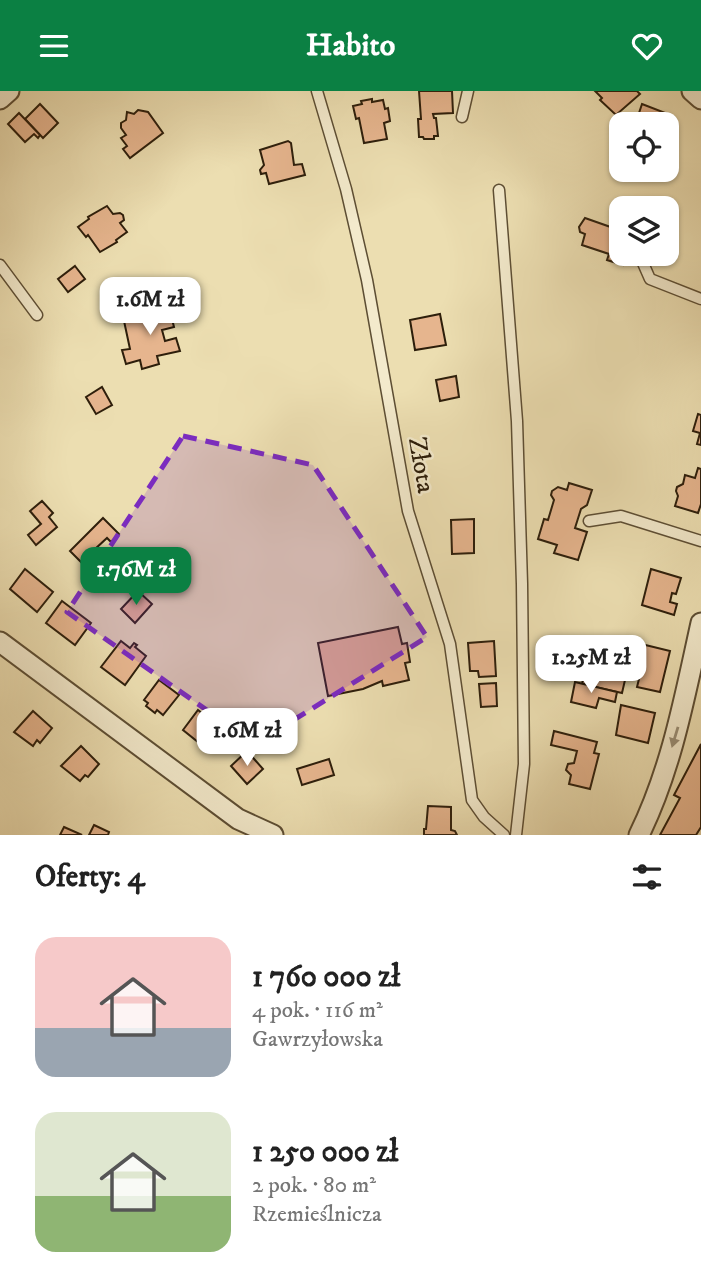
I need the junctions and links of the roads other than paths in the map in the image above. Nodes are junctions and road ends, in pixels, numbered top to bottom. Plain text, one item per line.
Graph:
1 (9, 91) edge
2 (317, 91) edge
3 (468, 91) edge
4 (692, 91) edge
5 (0, 99) edge
6 (701, 99) edge
7 (462, 117) dead end
8 (499, 190) dead end
9 (0, 265) edge
10 (644, 266) edge
11 (701, 299) edge
12 (37, 315) dead end
13 (589, 521) dead end
14 (701, 541) edge
15 (701, 623) edge
16 (0, 642) edge
17 (242, 827) edge
18 (273, 835) edge
19 (503, 835) edge
20 (516, 835) edge
21 (639, 835) edge

1 - 5 street
2 - 19 lane, Złota
3 - 7 lane
4 - 6 street
8 - 20 lane
9 - 12 lane
10 - 11 lane
13 - 14 lane
15 -> 21 street
16 - 17 street
17 - 18 street

